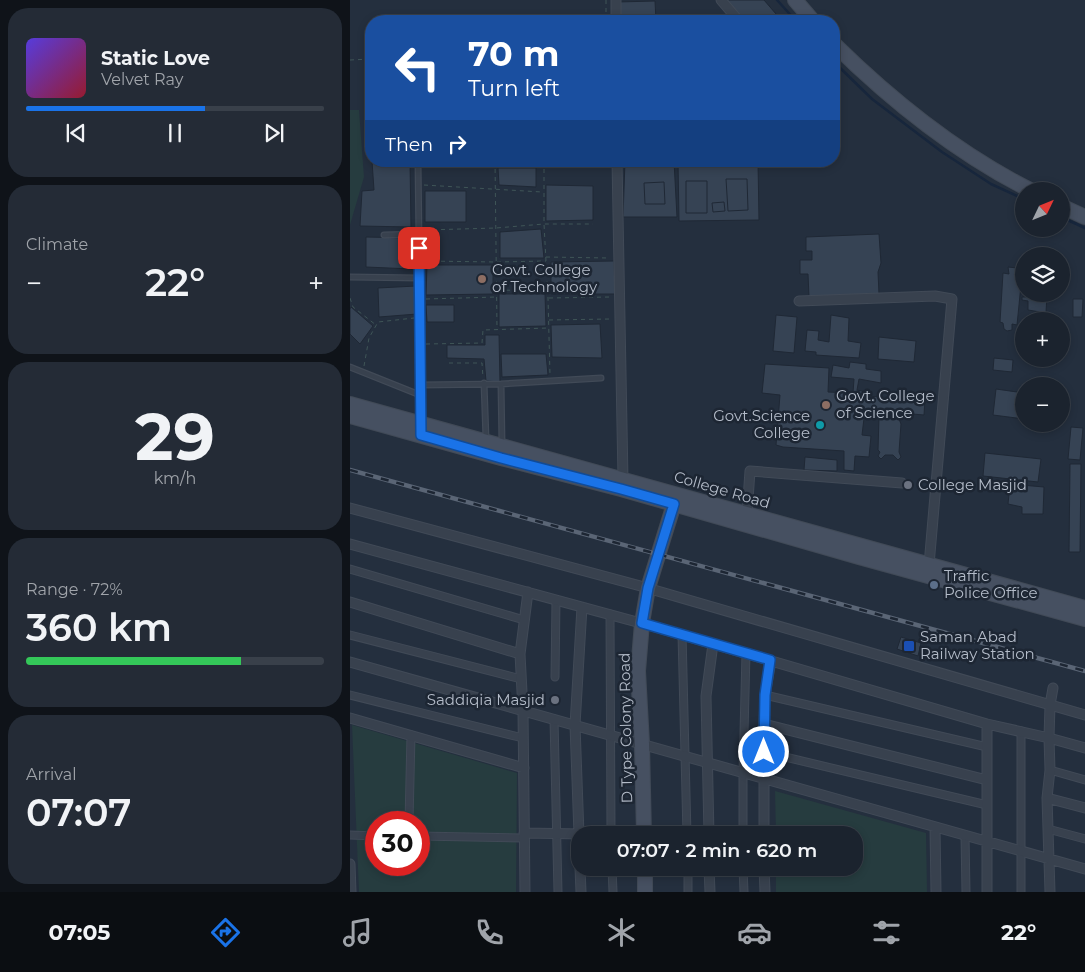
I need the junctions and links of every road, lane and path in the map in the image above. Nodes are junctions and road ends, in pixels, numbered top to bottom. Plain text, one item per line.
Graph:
1 (606, 0) edge
2 (616, 0) edge
3 (721, 0) edge
4 (795, 0) edge
5 (606, 14) dead end
6 (616, 15) edge
7 (734, 15) edge
8 (807, 15) edge
9 (840, 50) edge
10 (365, 59) edge
11 (350, 60) edge
12 (418, 167) edge
13 (495, 167) edge
14 (544, 167) edge
15 (617, 167) edge
16 (1017, 182) edge
17 (418, 185) junction
18 (496, 190) junction
19 (544, 192) junction
20 (1070, 210) edge
21 (1085, 217) edge
22 (544, 224) junction
23 (593, 224) dead end
24 (496, 228) junction
25 (419, 232) junction
26 (384, 235) dead end
27 (546, 257) junction
28 (608, 258) dead end
29 (419, 261) junction
30 (546, 261) junction
31 (496, 262) junction
32 (350, 278) edge
33 (420, 278) junction
34 (497, 290) junction
35 (548, 291) junction
36 (497, 297) junction
37 (611, 297) dead end
38 (350, 298) edge
39 (548, 298) junction
40 (420, 299) junction
41 (799, 301) dead end
42 (420, 318) junction
43 (610, 319) dead end
44 (549, 320) junction
45 (376, 325) junction
46 (549, 328) junction
47 (497, 330) junction
48 (420, 344) junction
49 (449, 363) dead end
50 (350, 367) edge
51 (363, 372) junction
52 (601, 378) dead end
53 (550, 381) junction
54 (484, 383) junction
55 (501, 384) junction
56 (420, 385) junction
57 (420, 396) junction
58 (350, 404) edge
59 (350, 416) edge
60 (420, 429) junction
61 (486, 441) junction
62 (502, 446) junction
63 (623, 479) junction
64 (902, 483) dead end
65 (677, 505) junction
66 (350, 508) edge
67 (746, 514) junction
68 (350, 544) edge
69 (928, 565) junction
70 (350, 569) edge
71 (651, 589) junction
72 (528, 592) junction
73 (556, 600) junction
74 (350, 602) edge
75 (582, 607) junction
76 (1085, 608) edge
77 (610, 614) junction
78 (1085, 619) edge
79 (524, 620) junction
80 (645, 624) junction
81 (682, 634) junction
82 (350, 635) edge
83 (713, 644) junction
84 (520, 654) junction
85 (746, 654) junction
86 (770, 660) junction
87 (350, 662) edge
88 (555, 677) dead end
89 (521, 679) junction
90 (1053, 688) dead end
91 (350, 695) edge
92 (765, 695) junction
93 (1050, 705) junction
94 (523, 711) junction
95 (1085, 715) edge
96 (350, 718) edge
97 (554, 719) junction
98 (764, 724) junction
99 (987, 724) junction
100 (575, 725) junction
101 (1021, 731) junction
102 (610, 735) junction
103 (411, 736) junction
104 (523, 738) junction
105 (1048, 738) junction
106 (645, 745) junction
107 (987, 747) junction
108 (1085, 748) edge
109 (764, 752) junction
110 (685, 757) junction
111 (707, 763) junction
112 (524, 768) junction
113 (1050, 770) junction
114 (743, 773) junction
115 (764, 779) junction
116 (987, 780) junction
117 (1085, 780) edge
118 (1047, 798) junction
119 (987, 805) junction
120 (1085, 808) edge
121 (409, 811) edge
122 (579, 826) edge
123 (611, 826) edge
124 (644, 826) edge
125 (650, 826) edge
126 (687, 826) edge
127 (709, 826) edge
128 (743, 826) edge
129 (764, 826) edge
130 (935, 827) junction
131 (1048, 829) junction
132 (556, 834) junction
133 (571, 834) edge
134 (350, 835) edge
135 (365, 836) edge
136 (430, 836) edge
137 (524, 836) junction
138 (965, 836) junction
139 (1085, 839) edge
140 (987, 842) junction
141 (1020, 851) junction
142 (1049, 860) junction
143 (350, 864) edge
144 (1085, 869) edge
145 (580, 876) edge
146 (612, 876) edge
147 (644, 876) edge
148 (652, 876) edge
149 (688, 876) edge
150 (709, 876) edge
151 (744, 876) edge
152 (764, 876) edge
153 (351, 892) edge
154 (525, 892) edge
155 (558, 892) edge
156 (581, 892) edge
157 (613, 892) edge
158 (645, 892) edge
159 (652, 892) edge
160 (688, 892) edge
161 (710, 892) edge
162 (744, 892) edge
163 (765, 892) edge
164 (936, 892) edge
165 (966, 892) edge
166 (988, 892) edge
167 (1021, 892) edge
168 (1050, 892) edge

1 - 5 path
2 - 6 street
3 - 7 street
4 - 8 main road
9 - 16 main road
10 - 11 path
12 - 17 lane
13 - 18 path
14 - 19 path
15 - 63 street
17 - 18 path
17 - 25 lane
18 - 19 path
18 - 24 path
19 - 22 path
20 - 21 main road
22 - 23 path
22 - 24 path
22 - 27 path
24 - 25 path
24 - 31 path
25 - 26 lane
25 - 29 lane
27 - 28 path
27 - 30 path
29 - 31 path
29 - 33 lane
30 - 31 path
30 - 35 path
31 - 34 path
32 - 33 lane
33 - 40 lane
34 - 35 path
34 - 36 path
35 - 39 path
36 - 40 path
36 - 47 path
37 - 39 path
38 - 45 path
39 - 44 path
40 - 42 lane
41 - 69 street
42 - 45 path
42 - 48 lane
43 - 44 path
44 - 46 path
45 - 51 path
46 - 47 path
46 - 53 path
47 - 48 path
48 - 56 lane
49 - 54 path
50 - 51 lane
51 - 57 lane
52 - 53 lane
53 - 55 lane
54 - 55 lane
54 - 56 lane
54 - 61 lane
55 - 62 lane
56 - 57 lane
57 - 60 lane
58 - 60 main road, College Road
59 - 60 main road, College Road
60 - 61 main road, College Road
60 - 65 main road, College Road
61 - 62 main road, College Road
62 - 63 main road, College Road
63 - 67 main road, College Road
64 - 67 street
65 - 71 main road, D Type Colony Road
65 - 78 main road, College Road
66 - 71 street
67 - 69 main road, College Road
68 - 72 street
69 - 76 main road, College Road
70 - 79 street
71 - 80 main road, D Type Colony Road
71 - 93 street
72 - 73 street
72 - 79 street
73 - 75 street
73 - 88 street
74 - 84 street
75 - 77 street
75 - 100 street
77 - 80 street
77 - 102 street
79 - 84 street
80 - 81 street
80 - 106 main road, D Type Colony Road
81 - 83 street
81 - 110 street
82 - 89 street
83 - 85 street
83 - 111 street
84 - 89 street
85 - 86 street
85 - 114 street
86 - 92 street
86 - 99 street
87 - 94 street
89 - 94 street
90 - 93 street
91 - 104 street
92 - 98 street
92 - 107 street
93 - 95 street
93 - 105 street
94 - 97 street
94 - 104 street
96 - 103 street
97 - 100 street
97 - 132 street
98 - 109 street
98 - 116 street
99 - 101 street
99 - 107 street
100 - 102 street
100 - 122 street
101 - 105 street
101 - 141 street
102 - 106 street
102 - 123 street
103 - 112 street
103 - 121 street
104 - 112 street
105 - 108 street
105 - 113 street
106 - 110 street
106 - 124 main road, D Type Colony Road
106 - 125 main road, D Type Colony Road
107 - 116 street
109 - 115 street
109 - 119 street
110 - 111 street
110 - 126 street
111 - 114 street
111 - 127 street
112 - 137 street
113 - 117 street
113 - 118 street
114 - 115 street
114 - 128 street
115 - 129 street
115 - 130 street
116 - 119 street
118 - 120 street
118 - 131 street
119 - 140 street
130 - 138 street
130 - 164 street
131 - 139 street
131 - 142 street
132 - 133 street
132 - 137 street
132 - 155 street
134 - 135 street
136 - 137 street
137 - 154 street
138 - 140 street
138 - 165 street
140 - 141 street
140 - 166 street
141 - 142 street
141 - 167 street
142 - 144 street
142 - 168 street
143 - 153 street
145 - 156 street
146 - 157 street
147 - 158 main road
148 - 159 main road
149 - 160 street
150 - 161 street
151 - 162 street
152 - 163 street

